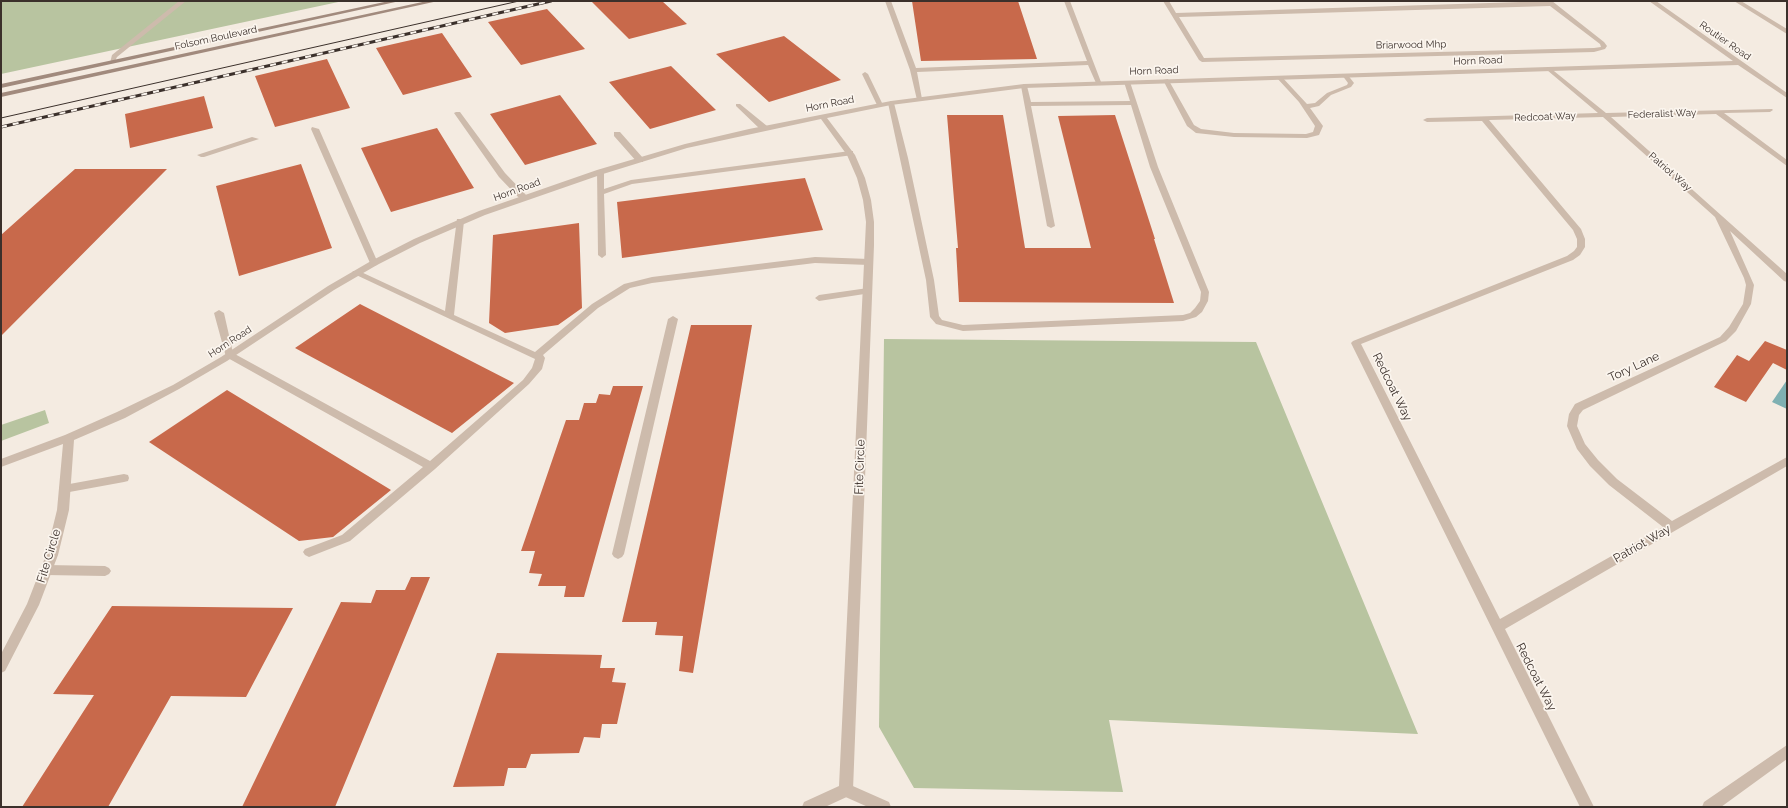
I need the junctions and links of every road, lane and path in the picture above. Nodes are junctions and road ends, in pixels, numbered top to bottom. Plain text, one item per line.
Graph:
1 (183, 1) edge
2 (398, 1) edge
3 (435, 1) edge
4 (888, 1) edge
5 (1068, 1) edge
6 (1166, 1) edge
7 (1349, 1) edge
8 (1450, 1) edge
9 (1652, 1) edge
10 (1737, 1) edge
11 (1550, 3) edge
12 (1456, 7) junction
13 (1356, 10) junction
14 (1174, 15) junction
15 (1787, 32) edge
16 (112, 62) junction
17 (1091, 63) junction
18 (1738, 63) junction
19 (1549, 69) junction
20 (913, 70) junction
21 (865, 74) dead end
22 (1345, 75) junction
23 (1279, 77) junction
24 (1166, 80) junction
25 (1098, 82) junction
26 (1127, 82) junction
27 (1, 86) edge
28 (1024, 86) junction
29 (1, 94) edge
30 (1787, 96) edge
31 (919, 99) junction
32 (891, 103) junction
33 (1134, 103) junction
34 (1028, 104) junction
35 (880, 105) junction
36 (738, 106) dead end
37 (1305, 106) junction
38 (1770, 110) dead end
39 (1718, 112) junction
40 (458, 113) dead end
41 (1605, 115) junction
42 (822, 116) junction
43 (1484, 119) junction
44 (1427, 120) dead end
45 (764, 128) junction
46 (315, 129) dead end
47 (617, 134) dead end
48 (255, 139) dead end
49 (850, 153) junction
50 (201, 155) dead end
51 (640, 160) junction
52 (1787, 164) edge
53 (600, 172) junction
54 (600, 193) junction
55 (524, 198) junction
56 (1719, 216) junction
57 (460, 221) junction
58 (1051, 226) dead end
59 (602, 255) dead end
60 (869, 262) junction
61 (374, 263) junction
62 (356, 273) junction
63 (1787, 279) edge
64 (868, 291) junction
65 (819, 298) dead end
66 (218, 313) dead end
67 (449, 316) junction
68 (674, 319) dead end
69 (230, 355) junction
70 (536, 356) junction
71 (69, 438) junction
72 (1787, 461) edge
73 (1, 463) edge
74 (431, 466) junction
75 (124, 478) dead end
76 (64, 489) junction
77 (1670, 527) junction
78 (309, 552) dead end
79 (618, 554) dead end
80 (46, 570) junction
81 (105, 571) dead end
82 (1497, 627) junction
83 (1, 667) edge
84 (1787, 751) edge
85 (846, 790) junction
86 (809, 807) edge
87 (884, 807) edge
88 (1587, 807) edge
89 (1709, 807) edge

1 - 16 street
2 - 16 main road, Folsom Boulevard
3 - 29 main road, Folsom Boulevard
4 - 20 street
5 - 17 street
6 - 14 street, Briarwood Mhp
7 - 13 street
8 - 12 street
9 - 18 street, Routier Road
10 - 15 street
11 - 12 street, Briarwood Mhp
11 - 14 street, Briarwood Mhp
12 - 13 street, Briarwood Mhp
13 - 14 street, Briarwood Mhp
16 - 27 main road, Folsom Boulevard
16 - 29 main road
17 - 20 street
17 - 25 street
18 - 19 street, Horn Road
18 - 30 street, Routier Road
19 - 22 street, Horn Road
19 - 41 street, Patriot Way
20 - 31 street
21 - 35 street
22 - 23 street, Horn Road
22 - 37 street
23 - 24 street, Horn Road
23 - 37 street
24 - 26 street, Horn Road
24 - 37 street
25 - 26 street, Horn Road
25 - 28 street, Horn Road
26 - 33 street
28 - 31 street, Horn Road
28 - 34 street
31 - 32 street, Horn Road
32 - 33 street
32 - 35 street, Horn Road
33 - 34 street
34 - 58 street
35 - 42 street, Horn Road
36 - 45 street
38 - 39 street, Federalist Way
39 - 41 street, Federalist Way
39 - 52 street
40 - 55 street
41 - 43 street, Redcoat Way
41 - 56 street, Patriot Way
42 - 45 street, Horn Road
42 - 49 street, Fite Circle
43 - 44 street, Redcoat Way
43 - 82 street, Redcoat Way
45 - 51 street, Horn Road
46 - 61 street
47 - 51 street
48 - 50 street
49 - 54 street
49 - 60 street, Fite Circle
51 - 53 street, Horn Road
53 - 54 street
53 - 55 street, Horn Road
54 - 59 street
55 - 57 street, Horn Road
56 - 63 street, Patriot Way
56 - 77 street, Tory Lane
57 - 61 street, Horn Road
57 - 67 street
60 - 64 street, Fite Circle
60 - 70 street
61 - 62 street, Horn Road
62 - 67 street
62 - 69 street, Horn Road
64 - 65 street
64 - 85 street, Fite Circle
66 - 69 street
67 - 70 street
68 - 79 street
69 - 71 street, Horn Road
69 - 74 street
70 - 74 street
71 - 73 street, Horn Road
71 - 76 street, Fite Circle
72 - 77 street, Patriot Way
74 - 78 street
75 - 76 street
76 - 80 street, Fite Circle
77 - 82 street, Patriot Way
80 - 81 street
80 - 83 street, Fite Circle
82 - 88 street, Redcoat Way
84 - 89 street
85 - 86 street
85 - 87 street

